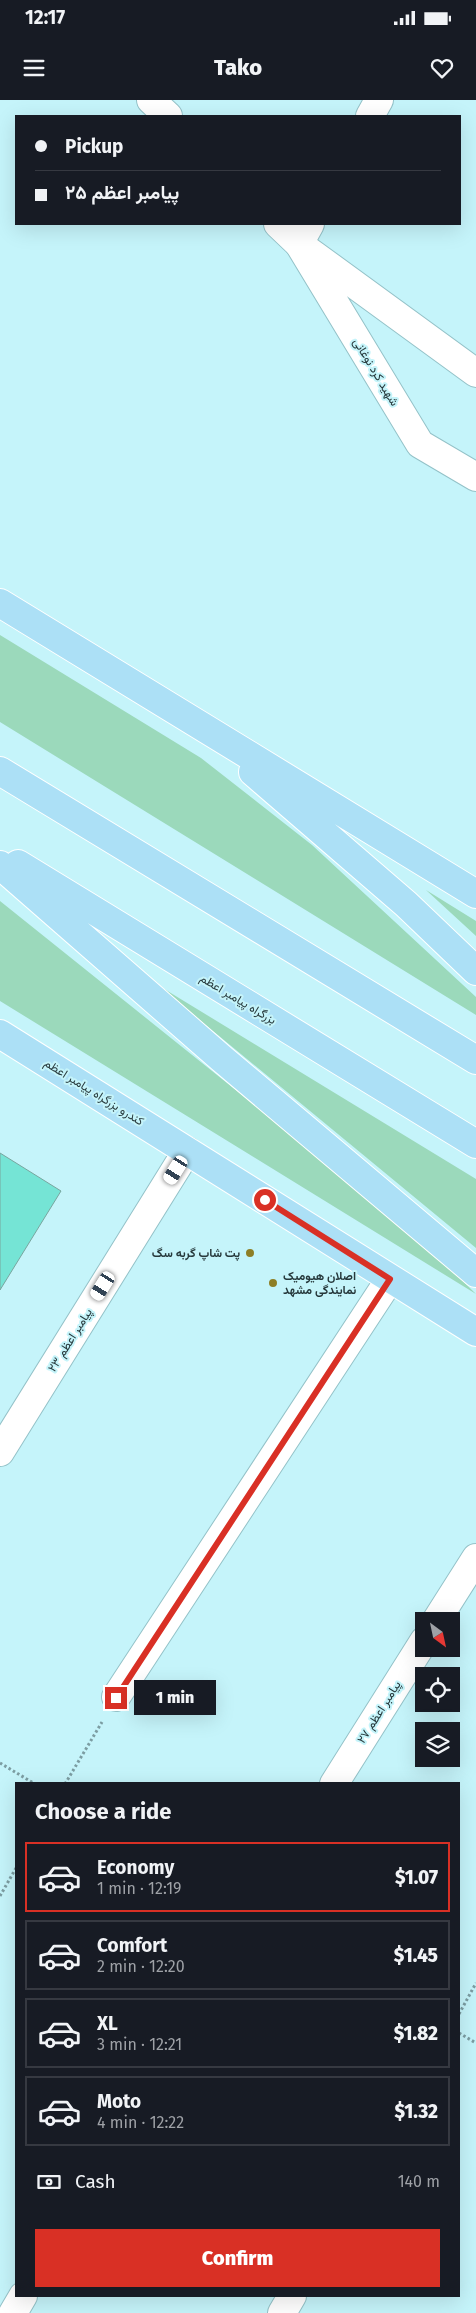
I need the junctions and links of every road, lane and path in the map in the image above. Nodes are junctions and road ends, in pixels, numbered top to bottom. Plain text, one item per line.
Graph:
1 (151, 100) edge
2 (379, 100) edge
3 (167, 115) edge
4 (371, 115) edge
5 (281, 225) edge
6 (304, 234) edge
7 (476, 372) edge
8 (476, 477) edge
9 (0, 603) edge
10 (188, 717) junction
11 (0, 771) edge
12 (0, 853) edge
13 (0, 865) edge
14 (476, 894) edge
15 (476, 970) edge
16 (0, 1034) edge
17 (476, 1060) edge
18 (476, 1144) edge
19 (187, 1150) junction
20 (476, 1273) edge
21 (390, 1279) junction
22 (476, 1332) edge
23 (0, 1452) edge
24 (476, 1558) edge
25 (442, 1612) edge
26 (415, 1655) edge
27 (116, 1698) joint
28 (0, 1763) edge
29 (32, 1782) edge
30 (66, 1782) edge
31 (335, 1782) edge
32 (15, 1870) edge
33 (0, 1896) edge
34 (476, 1983) edge
35 (460, 2012) edge
36 (460, 2034) edge
37 (476, 2043) edge
38 (22, 2297) edge
39 (291, 2297) edge
40 (13, 2313) edge
41 (282, 2313) edge

1 - 3 street
2 - 4 street
5 - 6 street, شهید کرد نوغانی
6 - 7 street, شهید کرد نوغانی
6 - 8 street, شهید کرد نوغانی
9 - 10 highway
10 - 14 highway
10 - 15 highway
11 - 17 highway
12 - 18 highway, بزرگراه پیامبر اعظم
13 - 20 highway
16 - 19 highway, کندرو بزرگراه پیامبر اعظم
19 - 21 highway, کندرو بزرگراه پیامبر اعظم
19 - 23 street, پیامبر اعظم ۲۳
21 - 22 highway, کندرو بزرگراه پیامبر اعظم
21 - 27 street
24 - 25 street
26 - 31 street, پیامبر اعظم ۲۷
27 - 30 path
28 - 29 path
32 - 33 path
34 - 35 path
36 - 37 path
38 - 40 street
39 - 41 street

